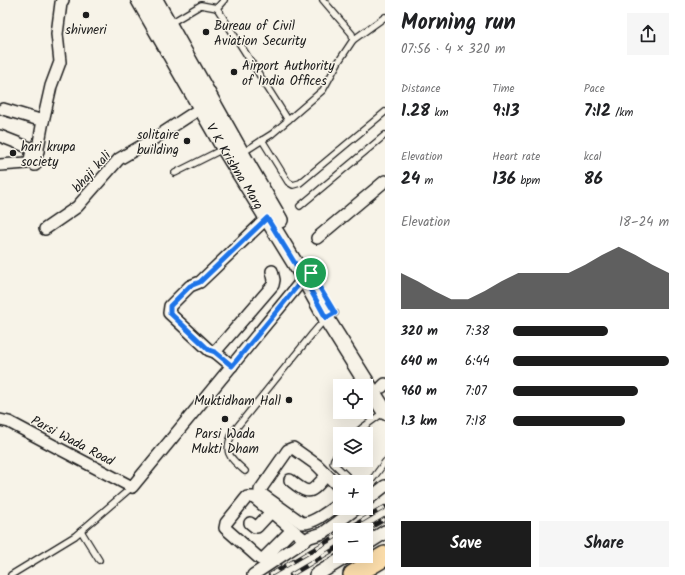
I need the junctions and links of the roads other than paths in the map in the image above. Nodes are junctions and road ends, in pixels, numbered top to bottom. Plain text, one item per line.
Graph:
1 (63, 0) edge
2 (139, 0) edge
3 (155, 0) edge
4 (224, 0) edge
5 (323, 0) edge
6 (217, 8) junction
7 (385, 17) edge
8 (169, 24) junction
9 (353, 40) junction
10 (201, 108) junction
11 (3, 109) dead end
12 (385, 112) edge
13 (288, 120) junction
14 (43, 122) junction
15 (385, 135) edge
16 (0, 136) edge
17 (262, 140) junction
18 (224, 148) junction
19 (241, 153) junction
20 (35, 156) junction
21 (0, 165) edge
22 (175, 173) dead end
23 (385, 182) edge
24 (300, 206) dead end
25 (267, 218) junction
26 (45, 229) dead end
27 (317, 238) dead end
28 (272, 271) dead end
29 (308, 276) junction
30 (331, 316) junction
31 (215, 352) junction
32 (232, 366) junction
33 (384, 388) edge
34 (385, 412) edge
35 (0, 420) edge
36 (363, 427) edge
37 (385, 462) edge
38 (336, 467) edge
39 (245, 471) dead end
40 (328, 475) junction
41 (345, 475) edge
42 (373, 478) edge
43 (290, 480) dead end
44 (333, 480) edge
45 (385, 486) edge
46 (132, 487) junction
47 (373, 495) edge
48 (333, 508) edge
49 (271, 512) junction
50 (347, 515) edge
51 (250, 523) dead end
52 (292, 530) junction
53 (81, 531) junction
54 (385, 532) edge
55 (305, 540) junction
56 (373, 540) edge
57 (385, 556) edge
58 (99, 560) dead end
59 (336, 563) edge
60 (11, 575) edge
61 (253, 575) edge
62 (316, 575) edge
63 (353, 575) edge

1 - 14 street
2 - 10 main road, V K Krishna Marg
3 - 8 main road, V K Krishna Marg
4 - 6 lane
5 - 9 lane
6 - 8 lane
6 - 13 lane
7 - 9 lane
8 - 19 main road, V K Krishna Marg
9 - 13 lane
10 - 18 main road, V K Krishna Marg
10 - 26 street, bhaji kali
11 - 14 street
12 - 17 lane
13 - 17 lane
14 - 20 street
15 - 24 lane
16 - 20 street
17 - 19 lane
18 - 22 lane
18 - 25 main road, V K Krishna Marg
19 - 29 main road, V K Krishna Marg
20 - 21 street
23 - 27 street
25 - 29 main road, V K Krishna Marg
25 - 31 street
28 - 31 street
29 - 30 main road, V K Krishna Marg
29 - 32 street
30 - 33 main road, V K Krishna Marg
30 - 34 main road, V K Krishna Marg
30 - 39 lane
31 - 32 street
32 - 46 street
34 - 36 lane
35 - 46 street, Parsi Wada Road
37 - 42 lane
38 - 41 lane
40 - 43 street
40 - 44 street
40 - 48 street
45 - 47 street
46 - 53 lane
49 - 51 street
49 - 52 street
49 - 52 street
50 - 55 street
52 - 55 street
53 - 58 lane
53 - 60 lane
54 - 56 street
55 - 61 street
57 - 63 highway
59 - 62 street

